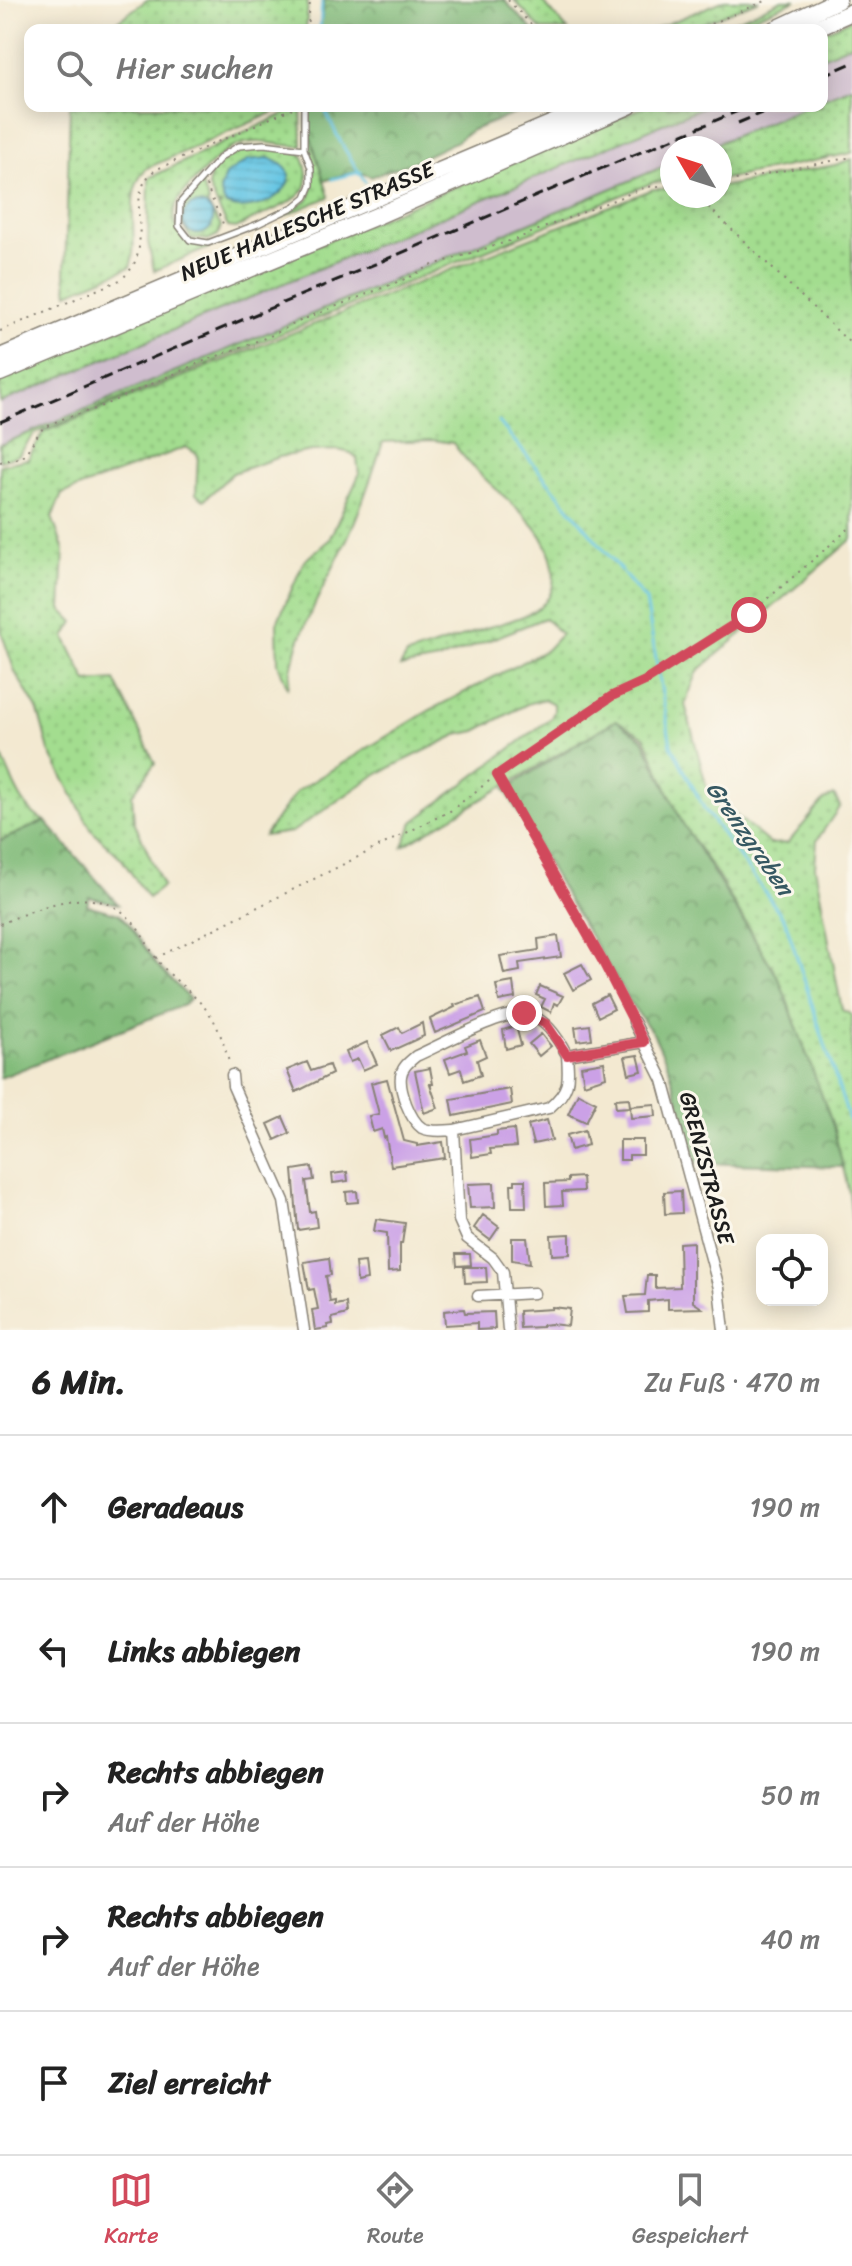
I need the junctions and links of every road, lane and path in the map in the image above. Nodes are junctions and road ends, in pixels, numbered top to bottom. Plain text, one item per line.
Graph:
1 (310, 0) edge
2 (508, 0) edge
3 (768, 0) edge
4 (838, 0) edge
5 (852, 12) edge
6 (308, 24) edge
7 (530, 24) edge
8 (710, 24) edge
9 (787, 24) edge
10 (825, 24) edge
11 (285, 112) edge
12 (304, 112) edge
13 (579, 112) edge
14 (615, 112) edge
15 (304, 149) junction
16 (852, 157) edge
17 (204, 175) junction
18 (732, 181) edge
19 (660, 186) edge
20 (709, 208) edge
21 (228, 234) junction
22 (0, 331) edge
23 (852, 345) edge
24 (0, 357) edge
25 (0, 373) edge
26 (0, 462) edge
27 (852, 526) edge
28 (497, 775) junction
29 (0, 924) edge
30 (156, 958) junction
31 (634, 1022) joint
32 (644, 1042) junction
33 (567, 1055) junction
34 (232, 1075) joint
35 (454, 1130) junction
36 (534, 1293) dead end
37 (506, 1294) junction
38 (478, 1296) dead end
39 (304, 1330) edge
40 (508, 1330) edge
41 (724, 1330) edge

1 - 6 path
2 - 7 path
3 - 8 path
4 - 9 main road
5 - 10 main road
11 - 22 path
12 - 15 lane
13 - 24 main road, NEUE HALLESCHE STRASSE
14 - 25 main road, NEUE HALLESCHE STRASSE
15 - 17 lane
15 - 21 lane
16 - 18 path
17 - 21 path
17 - 21 lane
19 - 26 path
20 - 23 path
27 - 28 path
28 - 30 path
28 - 31 path
29 - 30 path
30 - 34 path
31 - 32 street, GRENZSTRASSE
32 - 33 street
32 - 41 street, GRENZSTRASSE
33 - 35 street
33 - 35 street
34 - 39 street
35 - 37 street
36 - 37 street
37 - 38 street
37 - 40 street

